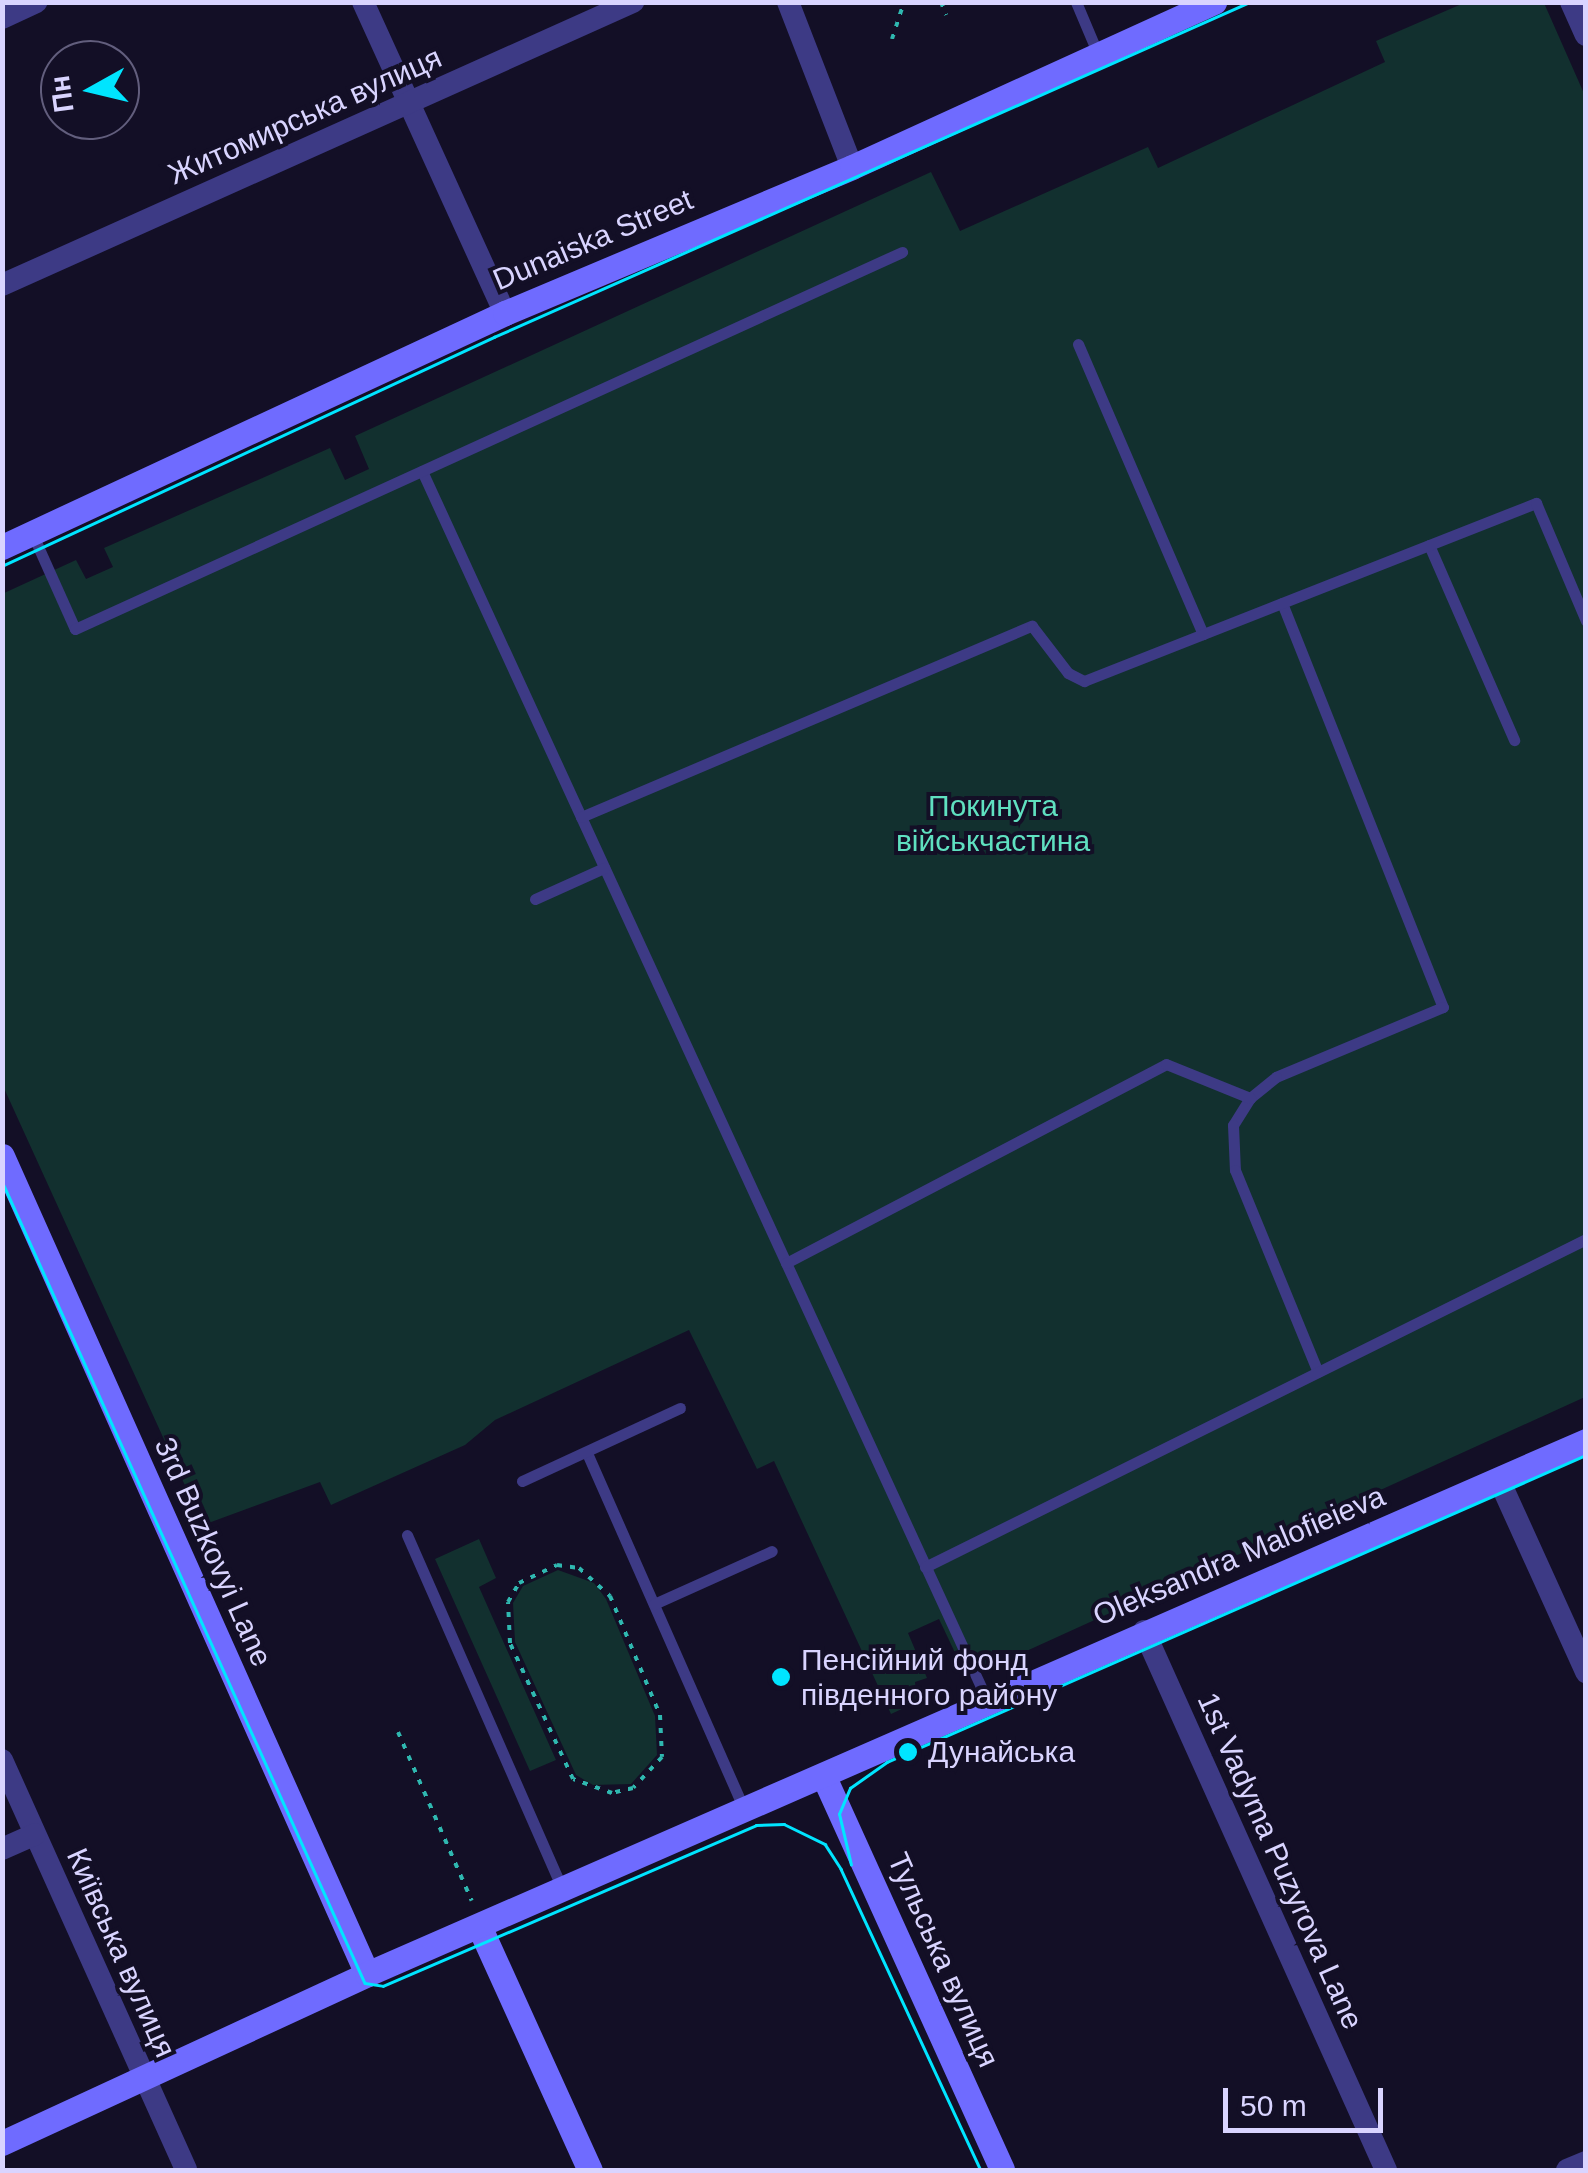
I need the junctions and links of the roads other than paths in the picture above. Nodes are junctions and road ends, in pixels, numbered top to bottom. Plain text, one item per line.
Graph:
1 (36, 2) edge
2 (363, 2) edge
3 (633, 2) edge
4 (788, 2) edge
5 (1076, 2) edge
6 (1214, 2) edge
7 (1571, 2) edge
8 (2, 18) edge
9 (1586, 35) edge
10 (1098, 54) junction
11 (409, 102) junction
12 (852, 167) junction
13 (902, 252) dead end
14 (2, 285) edge
15 (504, 313) junction
16 (1078, 344) dead end
17 (422, 471) junction
18 (32, 533) junction
19 (1429, 545) junction
20 (2, 547) edge
21 (1282, 603) junction
22 (1586, 621) edge
23 (1203, 634) junction
24 (1514, 740) dead end
25 (581, 817) junction
26 (604, 868) junction
27 (534, 899) dead end
28 (1250, 1098) junction
29 (2, 1156) edge
30 (1586, 1239) edge
31 (786, 1263) junction
32 (1318, 1372) junction
33 (680, 1408) dead end
34 (1586, 1441) edge
35 (587, 1453) junction
36 (522, 1481) dead end
37 (1500, 1482) junction
38 (407, 1535) dead end
39 (772, 1551) dead end
40 (926, 1567) junction
41 (654, 1604) junction
42 (1144, 1631) junction
43 (1586, 1672) edge
44 (986, 1700) junction
45 (2, 1760) edge
46 (824, 1777) junction
47 (746, 1813) junction
48 (35, 1834) junction
49 (2, 1849) edge
50 (562, 1891) junction
51 (480, 1928) junction
52 (367, 1974) junction
53 (145, 2080) junction
54 (2, 2143) edge
55 (1586, 2162) edge
56 (186, 2170) edge
57 (590, 2170) edge
58 (1002, 2170) edge
59 (1386, 2170) edge
60 (1566, 2170) edge

1 - 8 street
2 - 11 street
3 - 11 street, Житомирська вулиця
4 - 12 street
5 - 10 lane
6 - 10 street, Dunaiska Street
7 - 9 street
10 - 12 street, Dunaiska Street
11 - 14 street, Житомирська вулиця
11 - 15 street
12 - 15 street, Dunaiska Street
13 - 17 lane
15 - 18 street, Dunaiska Street
16 - 23 lane
17 - 18 lane
17 - 25 lane
18 - 20 street, Dunaiska Street
19 - 21 lane
19 - 22 lane
19 - 24 lane
21 - 23 lane
21 - 28 lane
23 - 25 lane
25 - 26 lane
26 - 27 lane
26 - 31 lane
28 - 31 lane
28 - 32 lane
29 - 52 street, 3rd Buzkovyi Lane
30 - 32 lane
31 - 40 lane
32 - 40 lane
33 - 35 lane
34 - 37 street, Oleksandra Malofieieva
35 - 36 lane
35 - 41 lane
37 - 42 street, Oleksandra Malofieieva
37 - 43 street
38 - 50 lane
39 - 41 lane
40 - 44 lane
41 - 47 lane
42 - 44 street, Oleksandra Malofieieva
42 - 59 street, 1st Vadyma Puzyrova Lane
44 - 46 street, Oleksandra Malofieieva
45 - 48 street, Київська вулиця
46 - 47 street, Oleksandra Malofieieva
46 - 58 street, Тульська вулиця
47 - 50 street, Oleksandra Malofieieva
48 - 49 street
48 - 53 street, Київська вулиця
50 - 51 street, Oleksandra Malofieieva
51 - 52 street, Oleksandra Malofieieva
51 - 57 street
52 - 53 street
53 - 54 street
53 - 56 street, Київська вулиця
55 - 60 street

